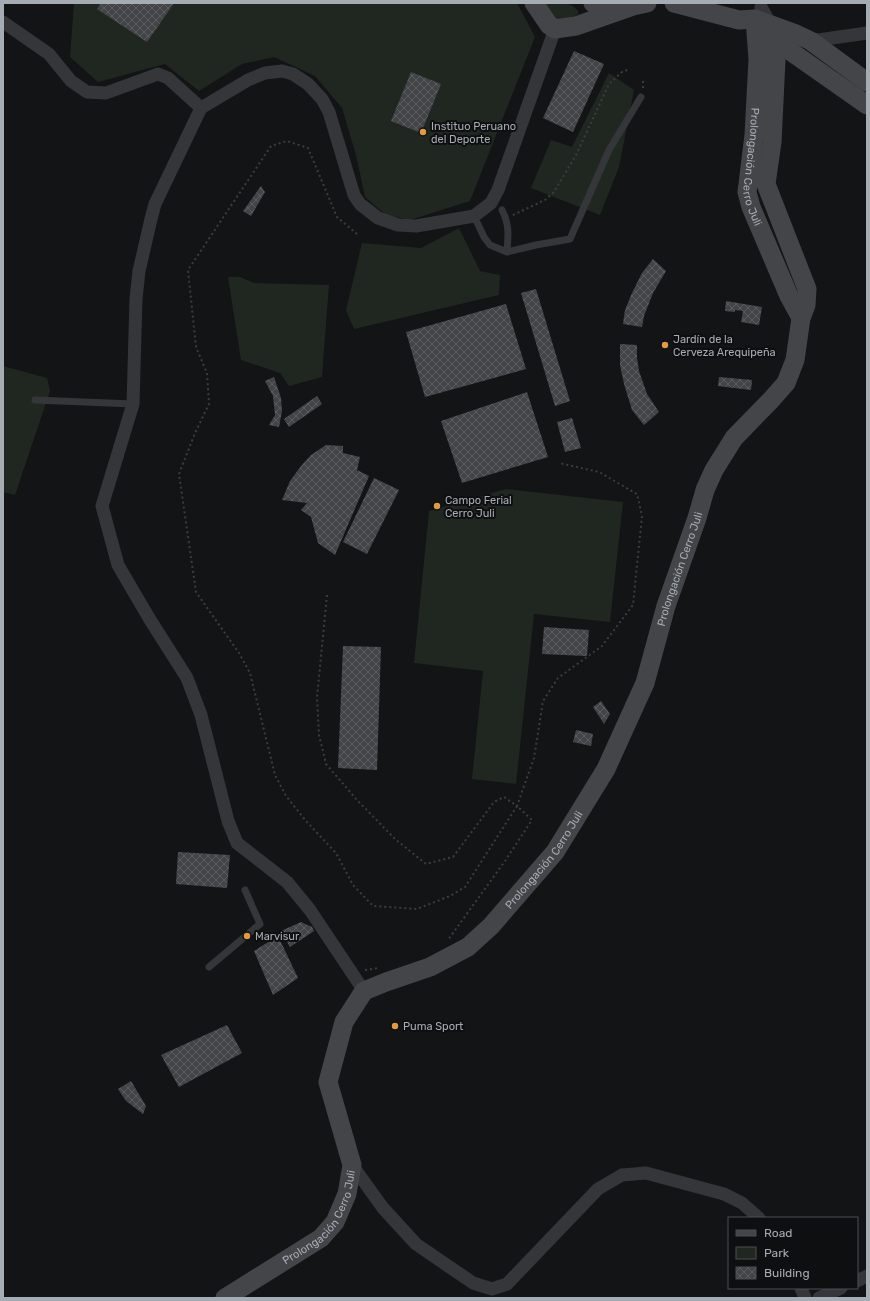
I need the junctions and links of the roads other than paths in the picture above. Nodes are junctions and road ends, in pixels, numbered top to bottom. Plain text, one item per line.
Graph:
1 (534, 3) edge
2 (593, 3) edge
3 (674, 3) edge
4 (640, 4) edge
5 (759, 21) edge
6 (3, 22) edge
7 (555, 29) junction
8 (867, 33) edge
9 (811, 41) junction
10 (867, 82) edge
11 (641, 97) dead end
12 (867, 105) edge
13 (201, 108) junction
14 (502, 210) dead end
15 (474, 216) junction
16 (506, 252) junction
17 (35, 400) dead end
18 (134, 404) junction
19 (245, 890) dead end
20 (209, 966) dead end
21 (364, 991) junction
22 (352, 1165) junction
23 (758, 1217) edge
24 (867, 1276) edge
25 (858, 1280) edge
26 (839, 1289) edge
27 (225, 1298) edge
28 (819, 1298) edge

1 - 7 street
2 - 4 street
3 - 5 street
4 - 7 street
5 - 9 street
5 - 12 street
5 - 21 street, Prolongación Cerro Juli
6 - 13 street
7 - 15 street
8 - 9 street
9 - 10 street
11 - 16 lane
13 - 15 street
13 - 18 street
14 - 16 lane
15 - 16 lane
17 - 18 lane
18 - 21 street
19 - 20 lane
21 - 22 street, Prolongación Cerro Juli
22 - 23 street
22 - 27 street, Prolongación Cerro Juli
24 - 25 street
26 - 28 street

